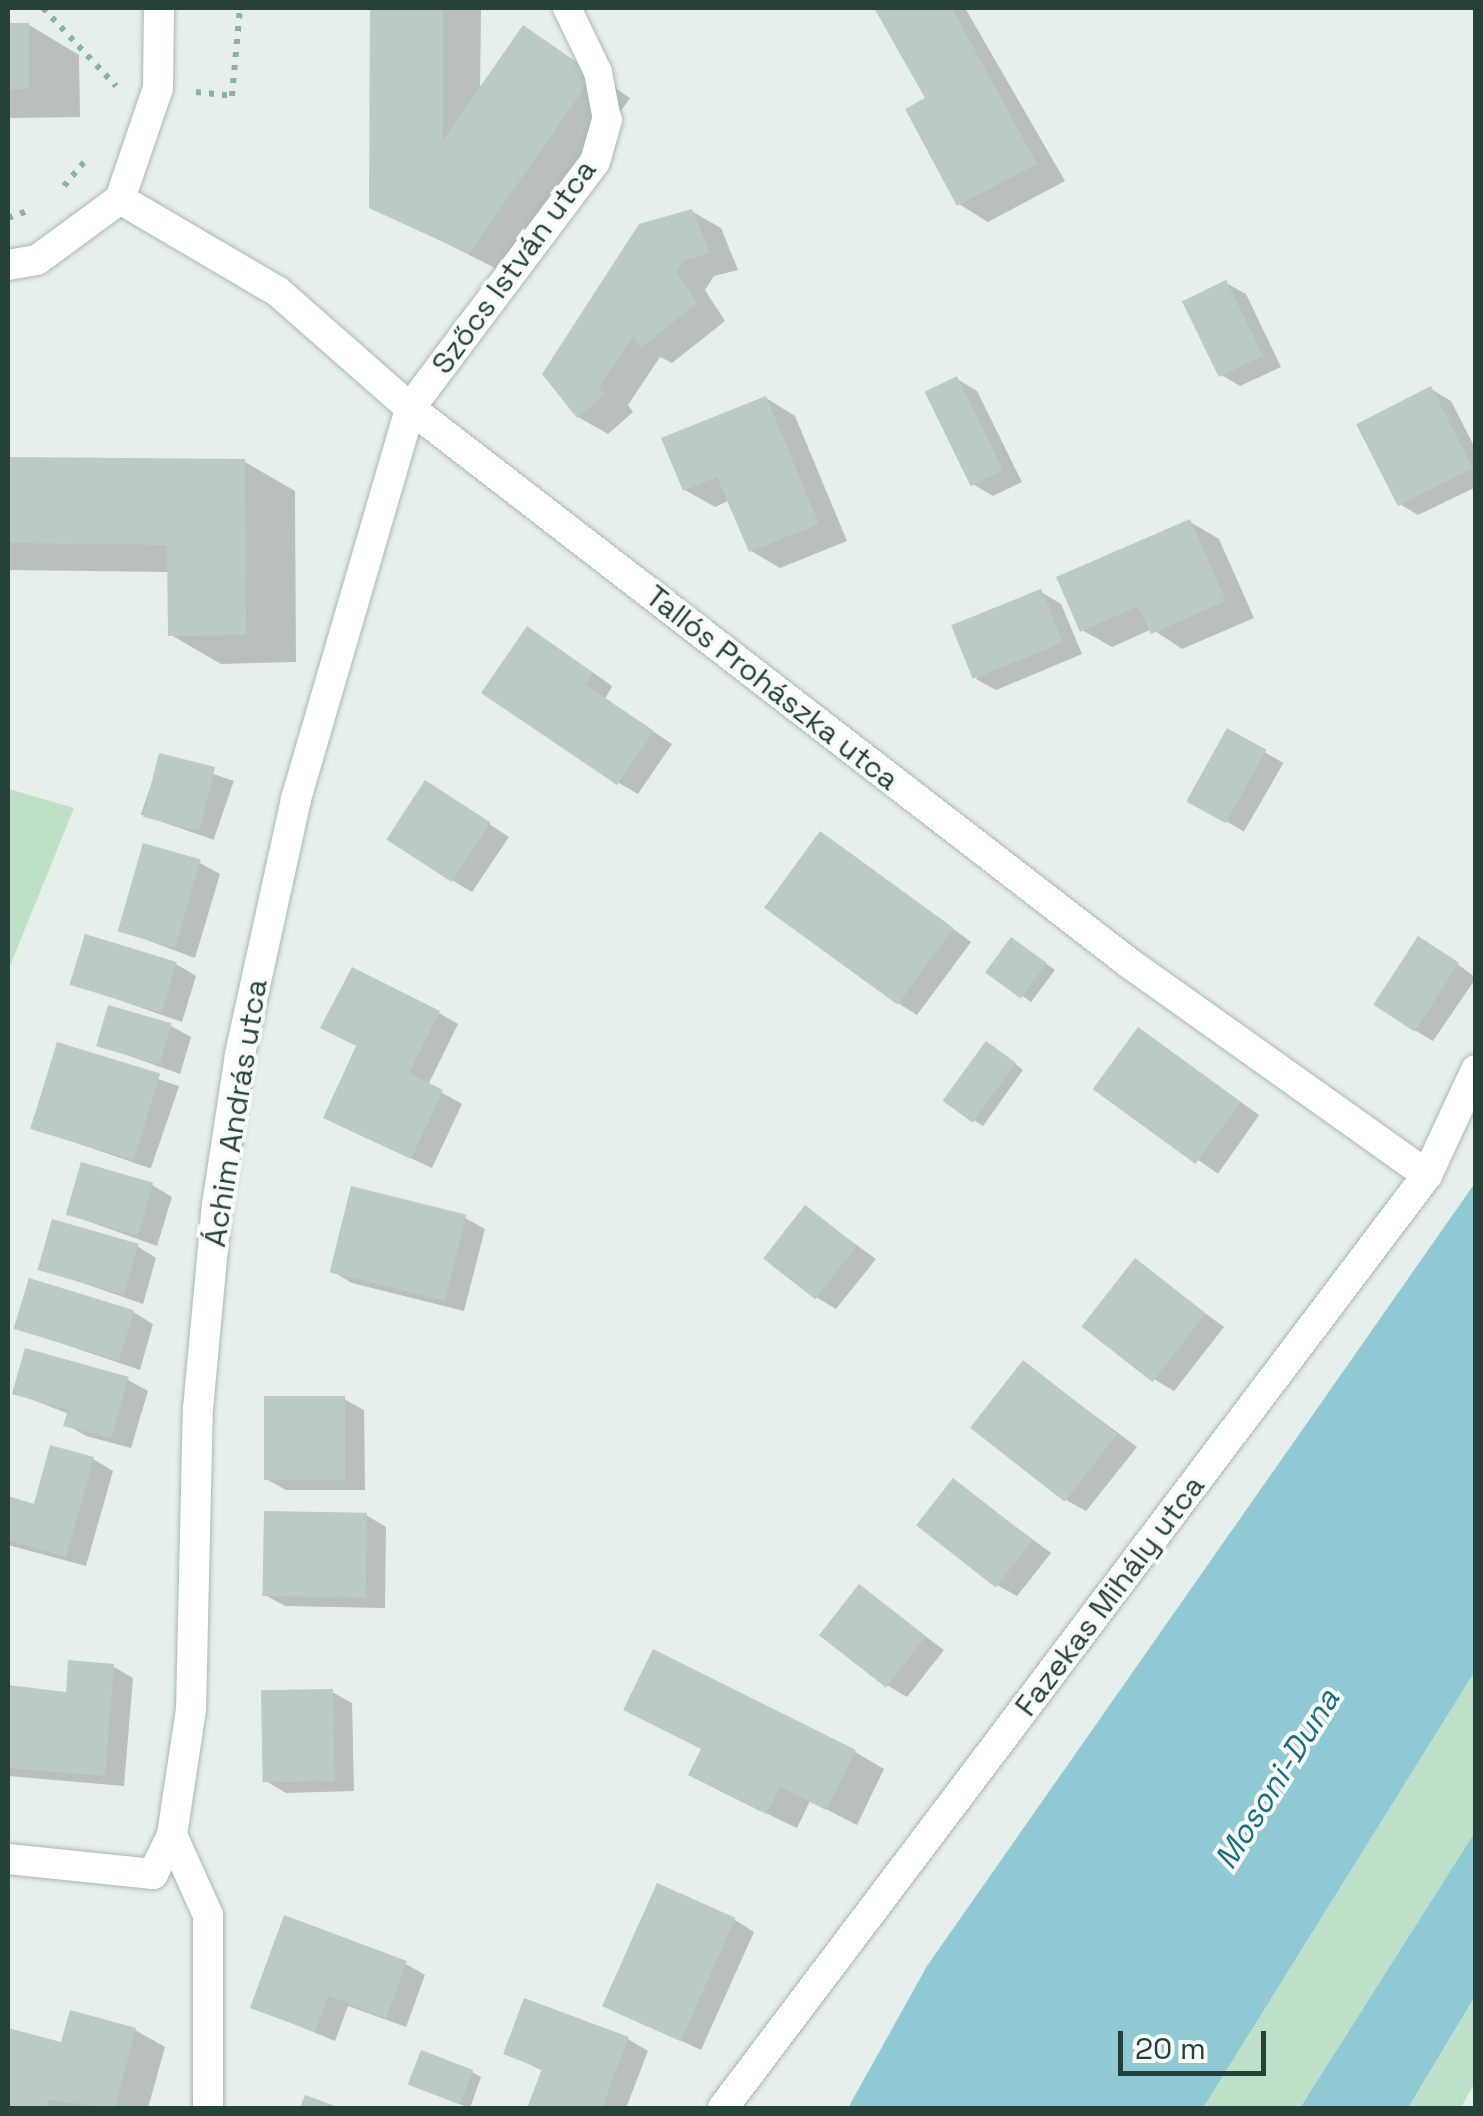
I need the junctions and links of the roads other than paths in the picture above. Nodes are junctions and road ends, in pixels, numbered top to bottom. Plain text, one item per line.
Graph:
1 (160, 8) edge
2 (567, 8) edge
3 (608, 120) joint
4 (120, 199) junction
5 (8, 265) edge
6 (410, 408) junction
7 (1476, 1070) edge
8 (1427, 1175) junction
9 (172, 1834) junction
10 (8, 1859) edge
11 (208, 2108) edge
12 (723, 2108) edge

1 - 4 street
2 - 3 lane
3 - 6 street, Szőcs István utca
4 - 5 street
4 - 6 street, Tallós Prohászka utca
6 - 8 street, Tallós Prohászka utca
6 - 9 street, Áchim András utca
7 - 8 street, Fazekas Mihály utca
8 - 12 street, Fazekas Mihály utca
9 - 10 street, Áchim András utca
9 - 11 street

